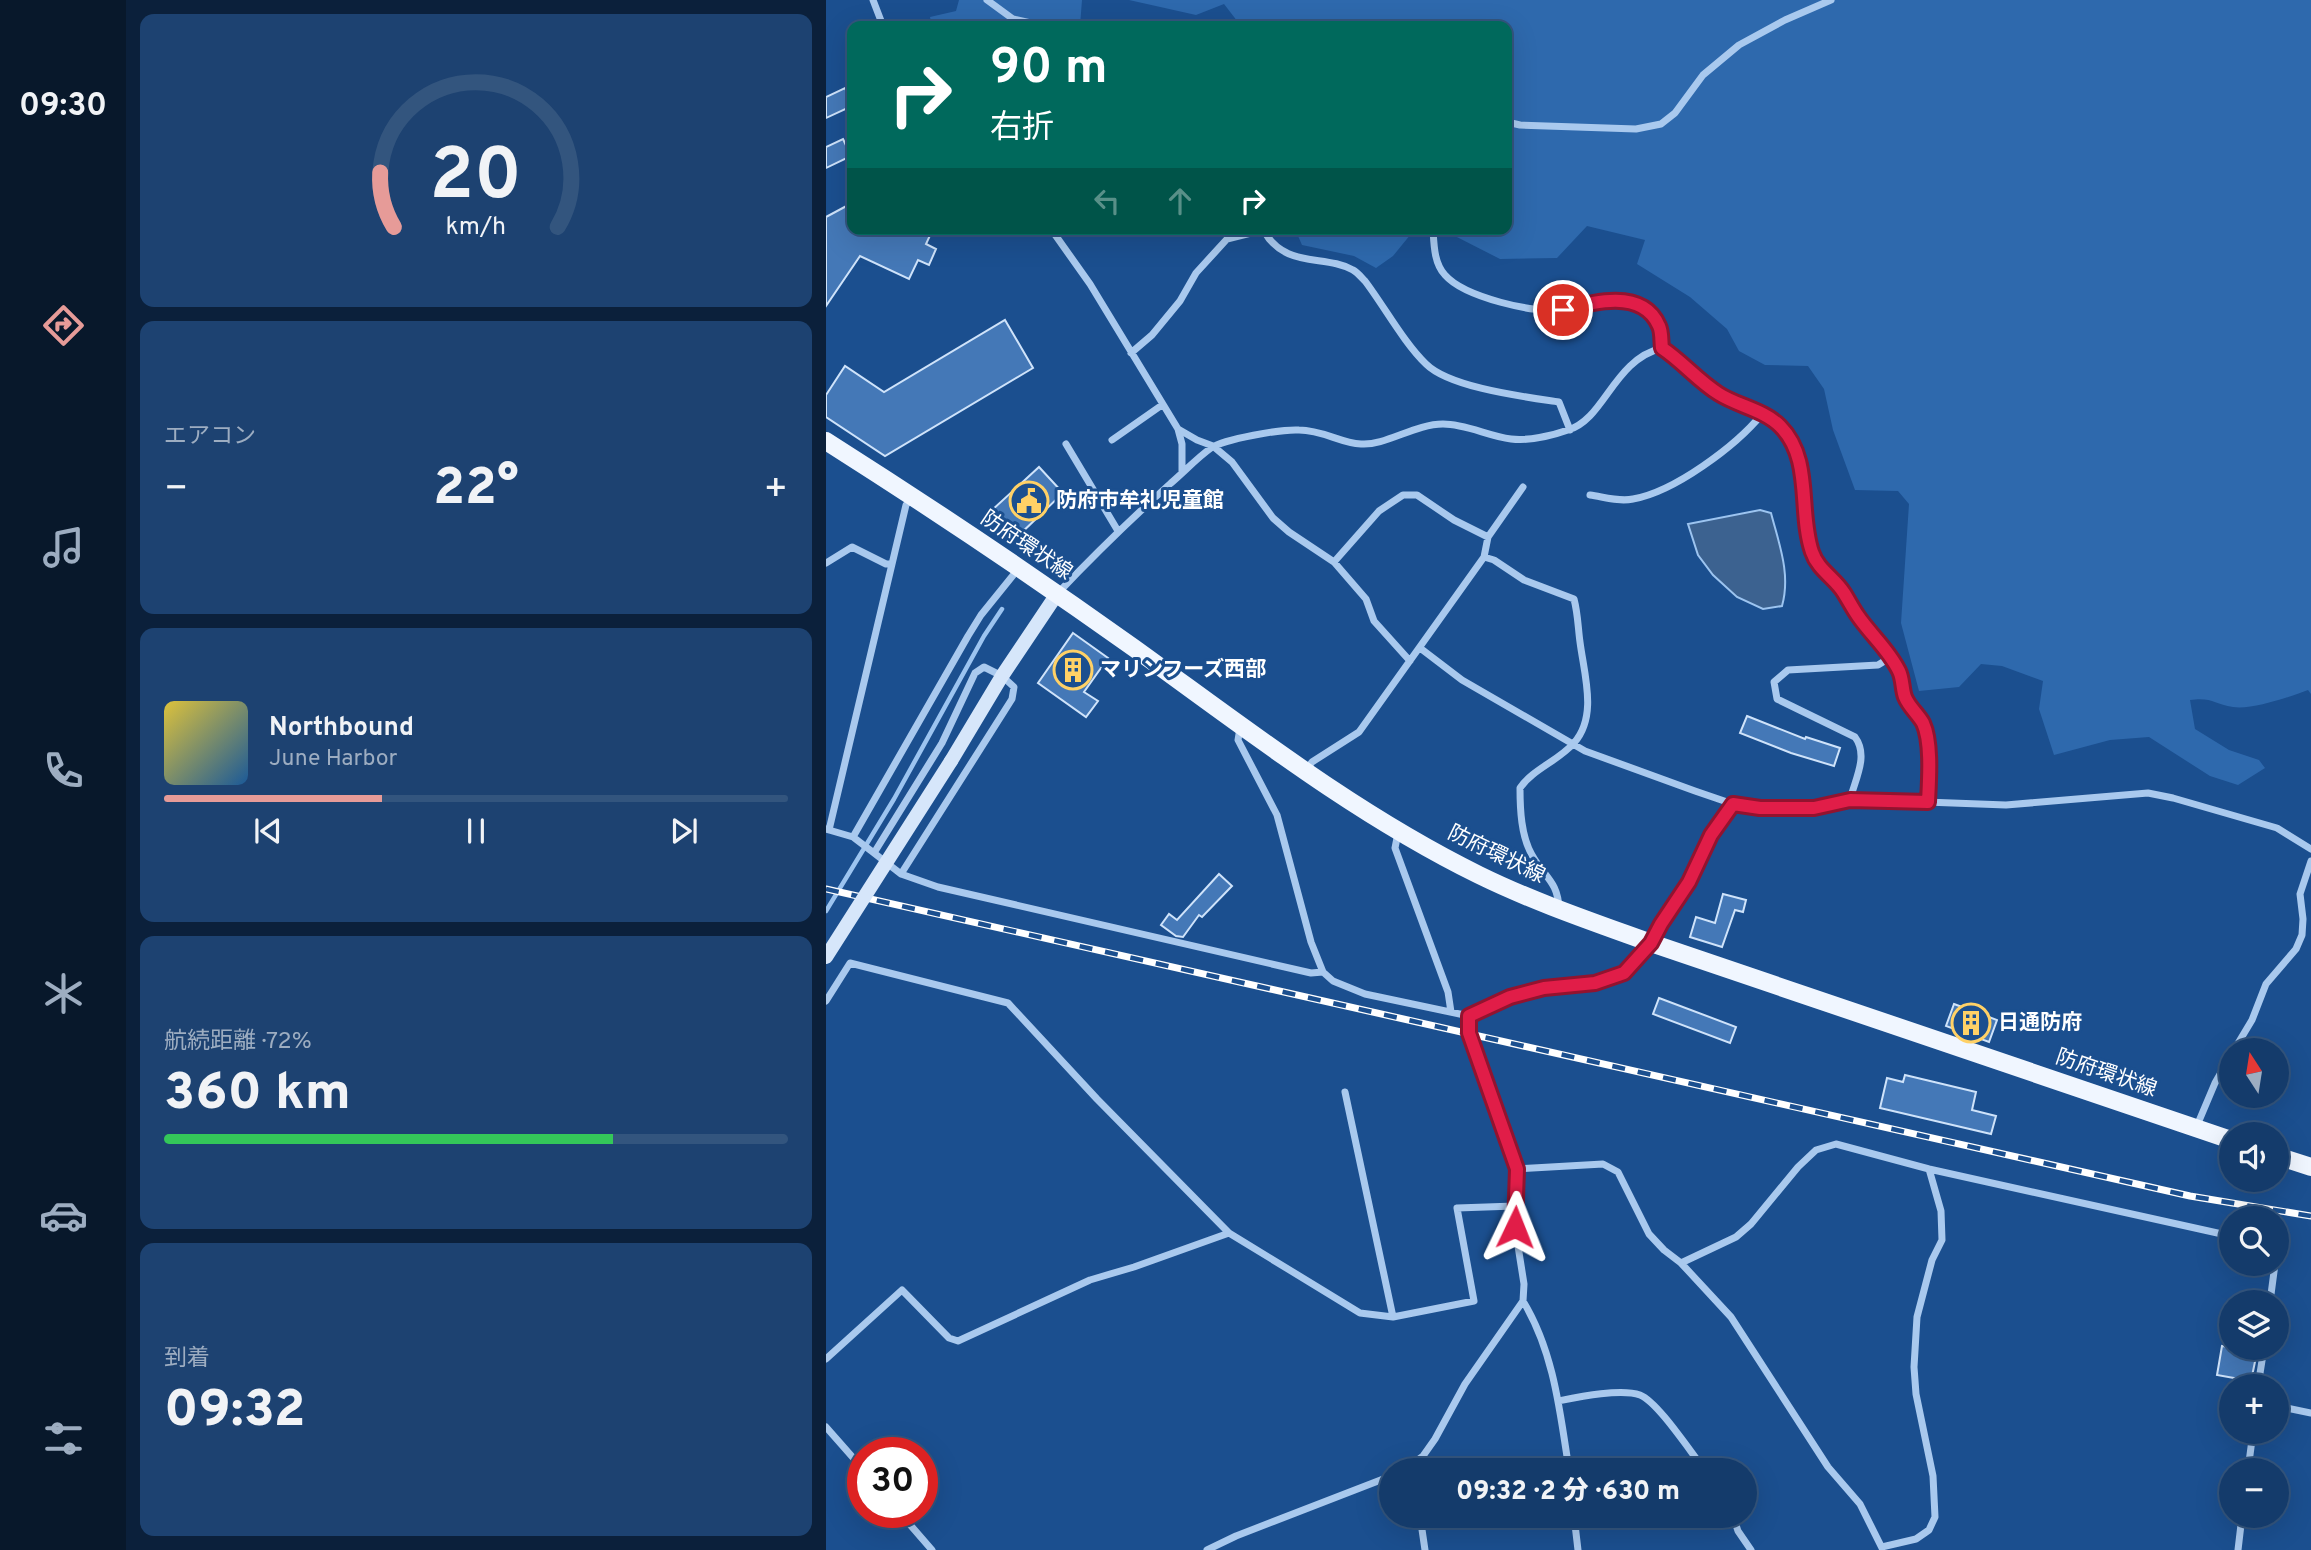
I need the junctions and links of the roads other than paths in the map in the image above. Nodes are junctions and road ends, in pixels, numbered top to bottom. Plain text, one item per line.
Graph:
1 (873, 0) edge
2 (987, 0) edge
3 (1831, 0) edge
4 (881, 21) edge
5 (1022, 21) edge
6 (1512, 123) edge
7 (1055, 235) edge
8 (1233, 235) edge
9 (1267, 235) edge
10 (1433, 235) edge
11 (1662, 348) junction
12 (1131, 353) junction
13 (1162, 405) junction
14 (1762, 414) junction
15 (1178, 429) junction
16 (1570, 430) junction
17 (1112, 440) dead end
18 (826, 441) edge
19 (1066, 444) dead end
20 (1213, 446) junction
21 (1182, 474) junction
22 (1523, 487) dead end
23 (1590, 495) dead end
24 (912, 497) junction
25 (1118, 531) junction
26 (1488, 537) junction
27 (1484, 558) junction
28 (1334, 562) junction
29 (826, 563) edge
30 (891, 564) junction
31 (1019, 568) junction
32 (1057, 594) junction
33 (1420, 648) junction
34 (1891, 657) junction
35 (1410, 661) junction
36 (1002, 676) junction
37 (1241, 726) junction
38 (1573, 744) junction
39 (1306, 771) junction
40 (1850, 800) junction
41 (1928, 802) junction
42 (1733, 804) junction
43 (828, 829) edge
44 (1399, 831) junction
45 (856, 840) junction
46 (2311, 849) edge
47 (871, 850) junction
48 (2311, 861) edge
49 (901, 874) junction
50 (1559, 910) junction
51 (1651, 943) junction
52 (826, 957) edge
53 (1323, 972) junction
54 (826, 1000) edge
55 (1451, 1012) junction
56 (1469, 1016) junction
57 (2241, 1038) edge
58 (2219, 1076) edge
59 (1345, 1093) dead end
60 (2196, 1128) junction
61 (2219, 1136) edge
62 (2289, 1160) edge
63 (2311, 1167) edge
64 (1517, 1169) junction
65 (1928, 1169) junction
66 (1515, 1206) junction
67 (1229, 1233) junction
68 (2219, 1233) edge
69 (1681, 1264) junction
70 (1523, 1301) junction
71 (1393, 1317) junction
72 (826, 1359) edge
73 (1558, 1401) junction
74 (2289, 1408) edge
75 (2311, 1413) edge
76 (826, 1427) edge
77 (847, 1451) edge
78 (1420, 1458) edge
79 (1567, 1458) edge
80 (1695, 1458) edge
81 (1379, 1481) edge
82 (913, 1528) edge
83 (1422, 1528) edge
84 (1575, 1528) edge
85 (1737, 1528) edge
86 (2241, 1528) edge
87 (1882, 1548) edge
88 (932, 1550) edge
89 (1207, 1550) edge
90 (1425, 1550) edge
91 (1578, 1550) edge
92 (1751, 1550) edge
93 (2238, 1550) edge

1 - 4 street
2 - 5 street
3 - 6 street
7 - 12 street
8 - 12 street
9 - 16 street
10 - 11 street
11 - 14 street
11 - 16 street
12 - 13 street
13 - 15 street
13 - 17 street
14 - 23 street
14 - 34 street
15 - 20 street
15 - 21 street
16 - 20 street
18 - 24 main road, 防府環状線
19 - 25 street
20 - 21 street
20 - 28 street
21 - 25 street
22 - 26 street
24 - 30 street
24 - 31 main road, 防府環状線
25 - 32 street
26 - 27 street
26 - 28 street
27 - 33 street
27 - 38 street
28 - 35 street
29 - 30 street
30 - 43 street
31 - 32 main road, 防府環状線
31 - 45 street
32 - 36 street
32 - 37 main road, 防府環状線
33 - 35 street
33 - 38 street
34 - 40 street
34 - 41 street
35 - 39 street
36 - 47 street
36 - 49 street
36 - 52 street, bridge
37 - 39 main road, 防府環状線
37 - 53 street
38 - 42 street
38 - 50 street
39 - 44 main road, 防府環状線
40 - 41 street
40 - 42 street
41 - 46 street
42 - 51 street
43 - 45 street
44 - 50 main road, 防府環状線
44 - 55 street
45 - 47 street
47 - 49 street
48 - 57 street
49 - 53 street
50 - 51 main road, 防府環状線
51 - 56 street
51 - 60 main road, 防府環状線
53 - 55 street
54 - 67 street
55 - 56 street
56 - 64 street
58 - 60 street
59 - 71 street
60 - 61 main road, 防府環状線
62 - 63 main road
64 - 66 street
64 - 69 street
65 - 68 street
65 - 69 street
65 - 87 street
66 - 70 street
66 - 71 street
67 - 71 street
67 - 72 street
69 - 87 street
70 - 73 street
70 - 78 street
73 - 79 street
73 - 80 street
74 - 75 street
76 - 77 street
81 - 89 street
82 - 88 street
83 - 90 street
84 - 91 street
85 - 92 street
86 - 93 street

